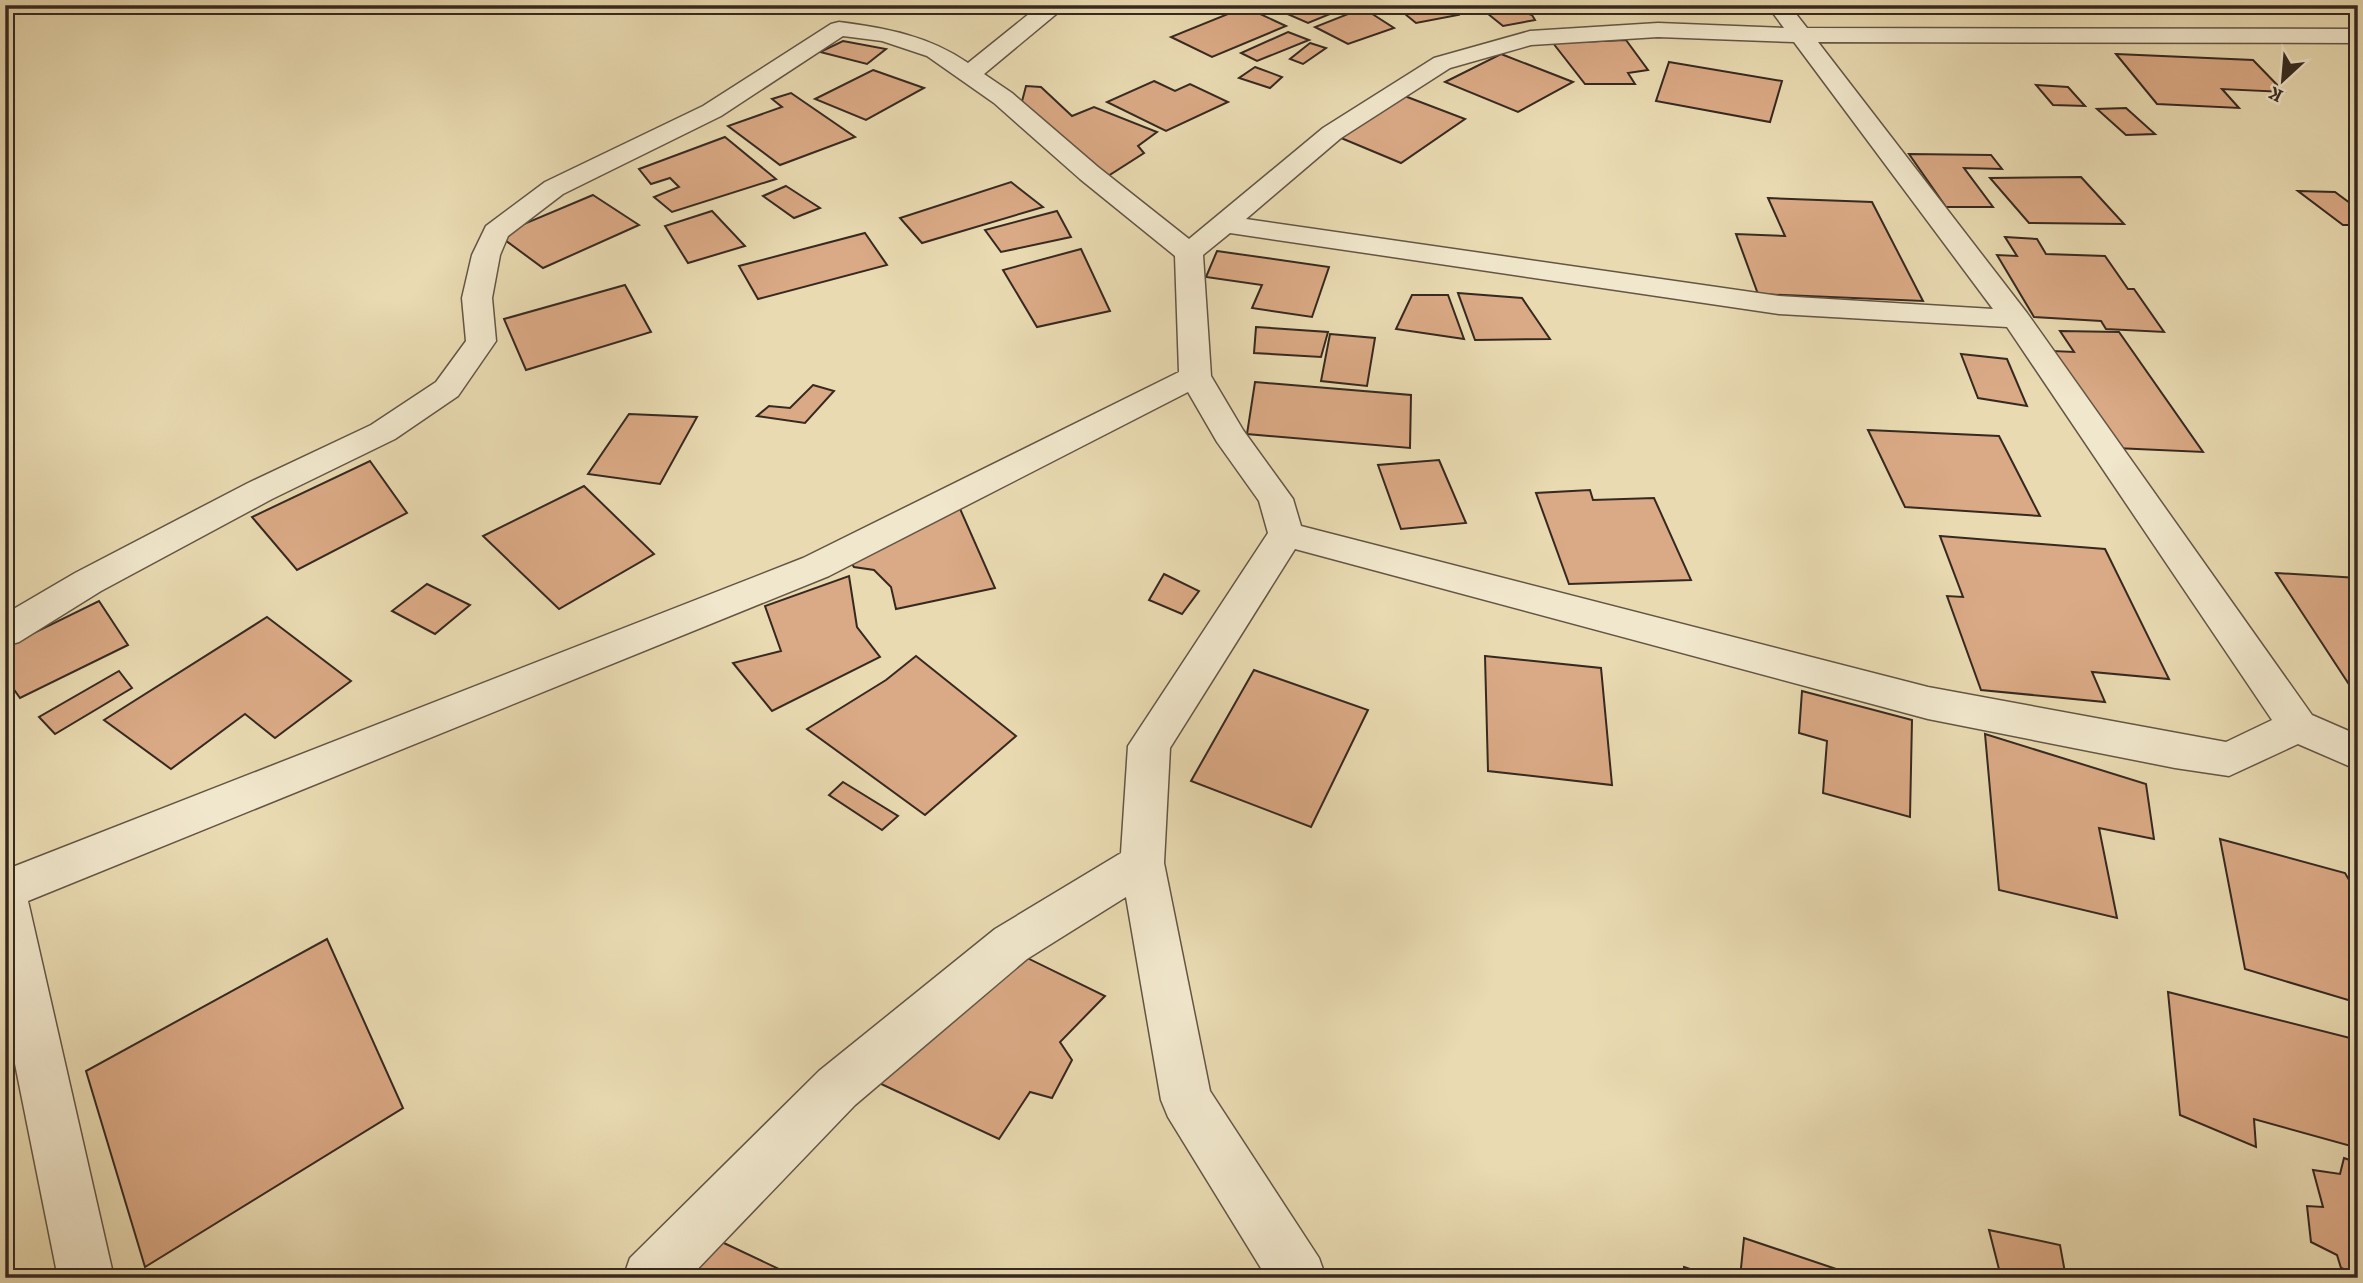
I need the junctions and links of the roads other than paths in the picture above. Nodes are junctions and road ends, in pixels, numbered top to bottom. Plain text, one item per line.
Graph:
1 (1056, 5) edge
2 (1778, 5) edge
3 (1800, 34) junction
4 (2358, 36) edge
5 (969, 74) junction
6 (1224, 223) junction
7 (1189, 253) junction
8 (2016, 319) junction
9 (1195, 376) junction
10 (1286, 534) junction
11 (5, 632) edge
12 (2298, 726) junction
13 (2358, 754) edge
14 (1142, 863) junction
15 (5, 890) edge
16 (5, 900) edge
17 (86, 1278) edge
18 (650, 1278) edge
19 (1299, 1278) edge

1 - 5 street
2 - 3 street
3 - 4 street
3 - 6 street
3 - 8 street
5 - 7 street
5 - 11 street
6 - 7 street
6 - 8 street
7 - 9 street
8 - 12 street
9 - 10 street
9 - 15 street
10 - 12 street
10 - 14 street
12 - 13 street
14 - 18 street
14 - 19 street
16 - 17 street

